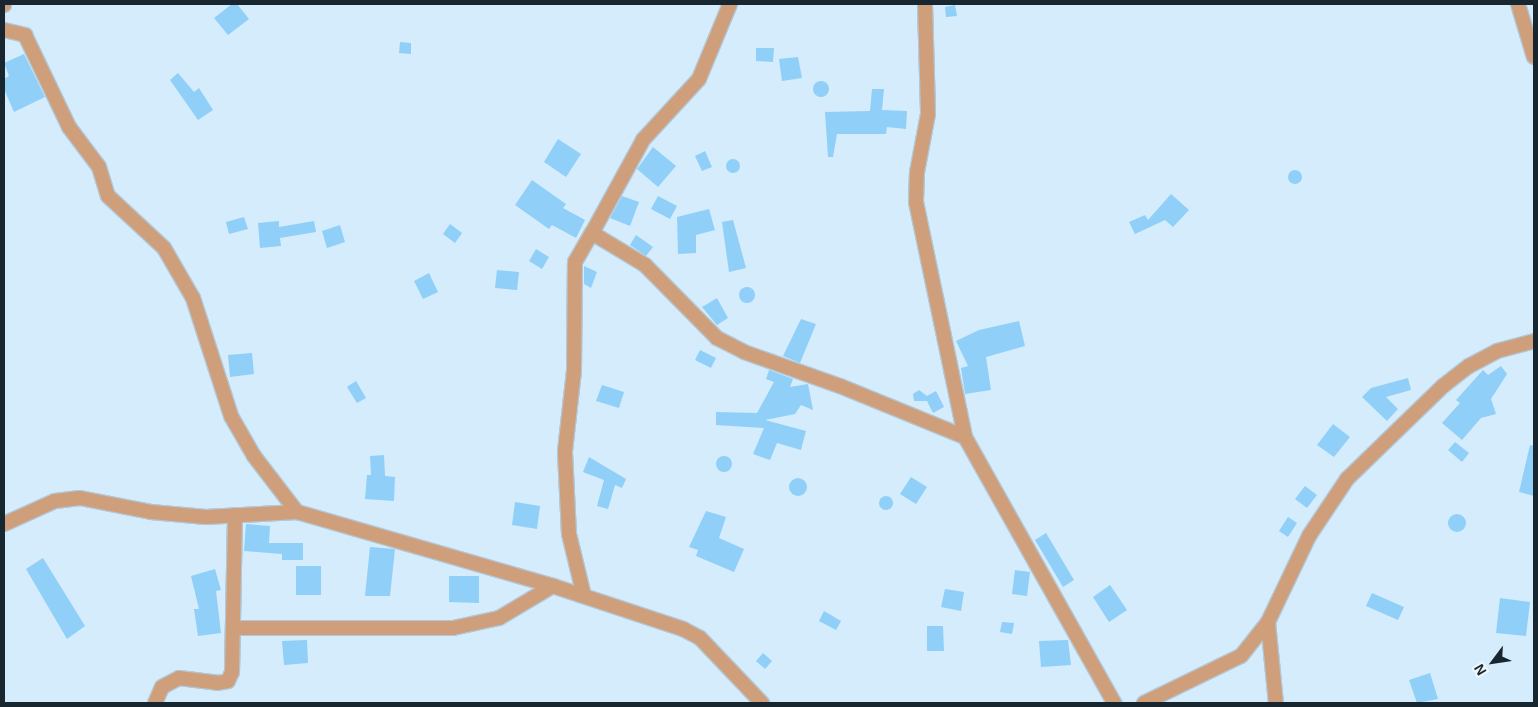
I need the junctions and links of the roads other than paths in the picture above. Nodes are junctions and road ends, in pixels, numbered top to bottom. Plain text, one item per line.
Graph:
1 (730, 4) edge
2 (925, 4) edge
3 (1518, 4) edge
4 (4, 30) edge
5 (1534, 57) edge
6 (592, 232) junction
7 (1534, 341) edge
8 (965, 437) junction
9 (297, 512) junction
10 (235, 515) junction
11 (4, 524) edge
12 (553, 586) junction
13 (584, 596) junction
14 (1268, 622) junction
15 (233, 628) junction
16 (155, 703) edge
17 (762, 703) edge
18 (1114, 703) edge
19 (1144, 703) edge
20 (1276, 703) edge

1 - 6 street
2 - 8 street
3 - 5 street
4 - 9 street
6 - 8 street
6 - 13 street
7 - 14 street
8 - 18 street
9 - 10 street
9 - 12 street
10 - 11 street
10 - 15 street
12 - 13 street
12 - 15 street
13 - 17 street
14 - 19 street
14 - 20 street
15 - 16 street

